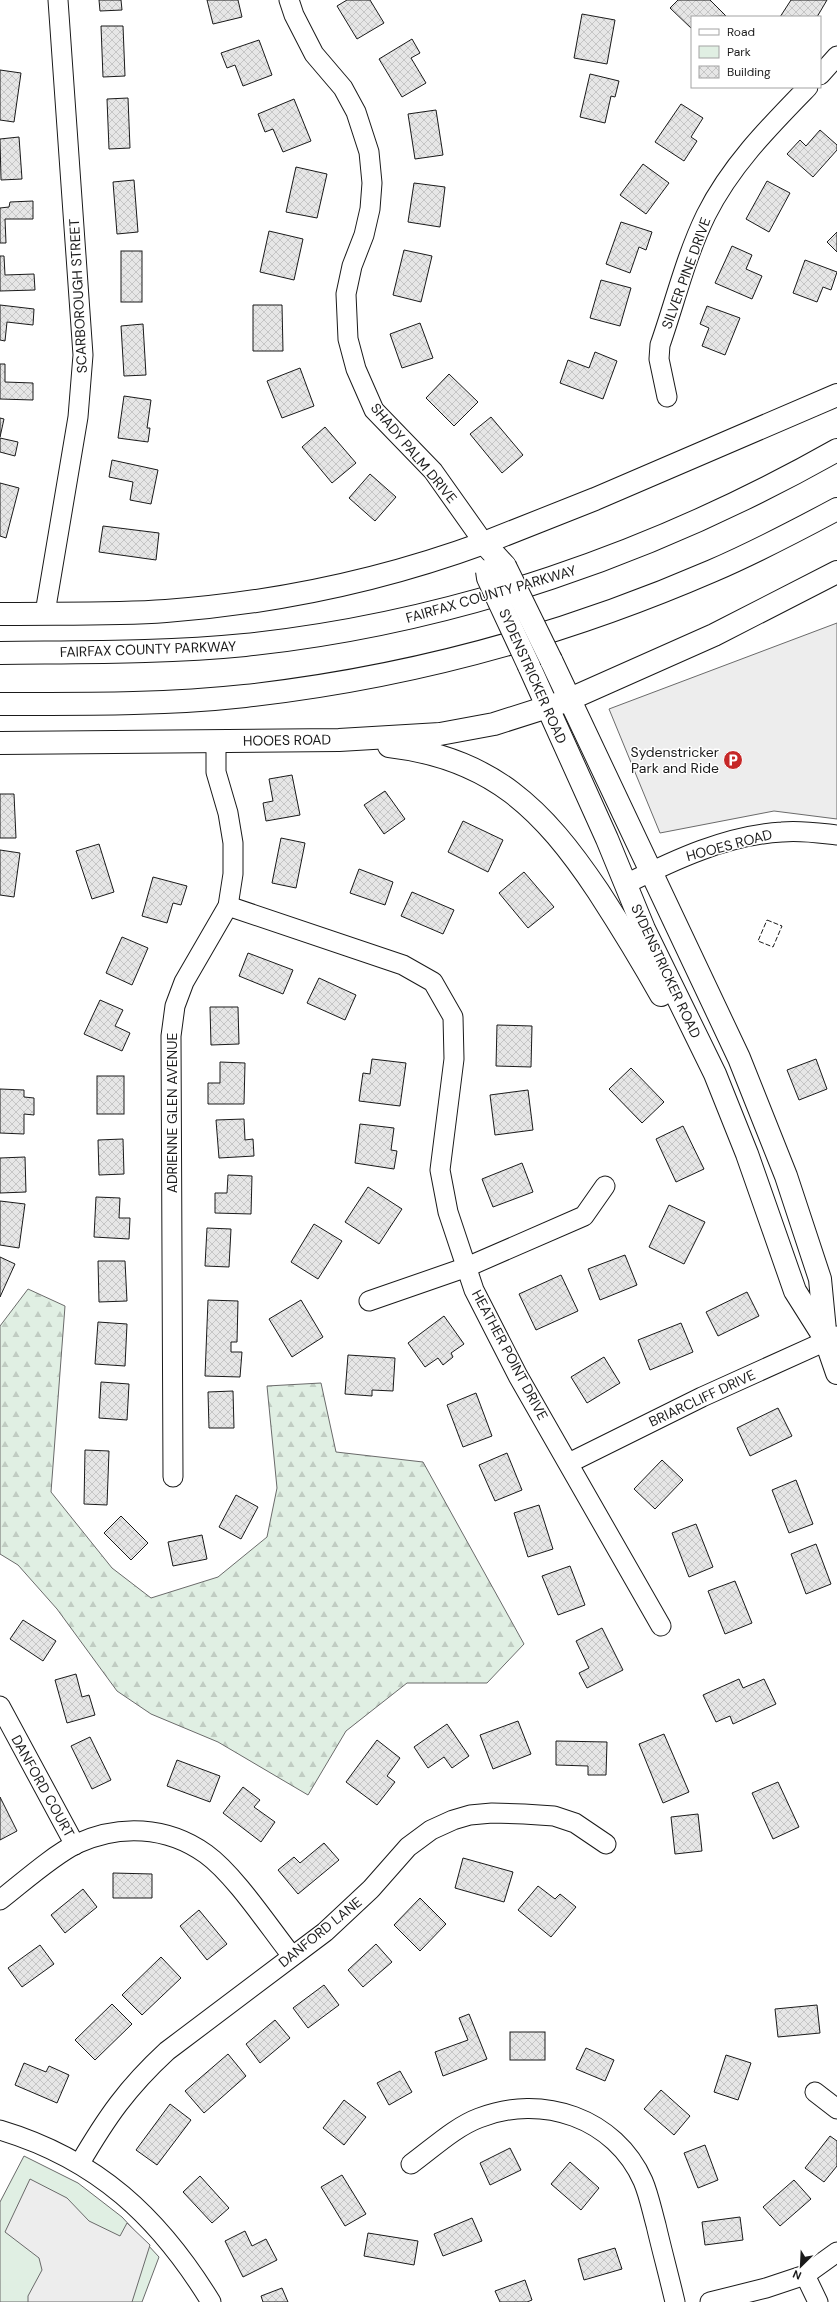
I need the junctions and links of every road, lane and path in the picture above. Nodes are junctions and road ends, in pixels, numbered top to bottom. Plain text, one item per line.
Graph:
1 (58, 0) edge
2 (289, 0) edge
3 (837, 56) edge
4 (821, 74) edge
5 (807, 88) edge
6 (837, 395) edge
7 (667, 397) dead end
8 (837, 450) edge
9 (837, 509) edge
10 (484, 543) junction
11 (496, 568) junction
12 (837, 572) edge
13 (45, 613) junction
14 (0, 614) edge
15 (0, 653) edge
16 (570, 699) junction
17 (0, 704) edge
18 (547, 708) junction
19 (339, 740) junction
20 (216, 741) junction
21 (0, 743) edge
22 (837, 835) edge
23 (651, 872) junction
24 (626, 884) junction
25 (228, 906) junction
26 (715, 1074) junction
27 (605, 1186) dead end
28 (467, 1268) junction
29 (369, 1301) dead end
30 (832, 1338) edge
31 (837, 1373) edge
32 (568, 1463) junction
33 (173, 1477) dead end
34 (661, 1626) dead end
35 (0, 1706) edge
36 (606, 1844) dead end
37 (76, 1845) junction
38 (0, 1900) edge
39 (292, 1956) junction
40 (815, 2092) dead end
41 (837, 2109) edge
42 (0, 2130) edge
43 (80, 2163) junction
44 (411, 2164) dead end
45 (837, 2252) edge
46 (805, 2275) junction
47 (211, 2302) edge
48 (675, 2302) edge
49 (710, 2302) edge
50 (818, 2302) edge

1 - 13 street, SCARBOROUGH STREET
2 - 10 street, SHADY PALM DRIVE
3 - 4 street
5 - 7 street, SILVER PINE DRIVE
6 - 10 main road
8 - 15 main road, FAIRFAX COUNTY PARKWAY
9 - 17 main road
10 - 11 main road, SYDENSTRICKER ROAD
10 - 13 main road
11 - 16 main road, SYDENSTRICKER ROAD, bridge
11 - 18 main road, SYDENSTRICKER ROAD, bridge
12 - 16 main road, HOOES ROAD
13 - 14 main road
16 - 18 main road, HOOES ROAD
16 - 23 main road, SYDENSTRICKER ROAD
18 - 19 main road, HOOES ROAD
18 - 24 main road, SYDENSTRICKER ROAD
19 - 20 main road, HOOES ROAD
19 - 26 main road
20 - 21 main road, HOOES ROAD
20 - 25 street, ADRIENNE GLEN AVENUE
22 - 23 street, HOOES ROAD
23 - 24 street, HOOES ROAD
23 - 30 main road, SYDENSTRICKER ROAD
24 - 26 main road, SYDENSTRICKER ROAD
25 - 28 street, HEATHER POINT DRIVE
25 - 33 street, ADRIENNE GLEN AVENUE
26 - 30 main road, SYDENSTRICKER ROAD
27 - 28 street
28 - 29 street
28 - 32 street, HEATHER POINT DRIVE
30 - 31 main road, SYDENSTRICKER ROAD
30 - 32 street, BRIARCLIFF DRIVE
32 - 34 street, HEATHER POINT DRIVE
35 - 37 street, DANFORD COURT
36 - 39 street, DANFORD LANE
37 - 38 street
37 - 39 street
39 - 43 street, DANFORD LANE
40 - 41 street
42 - 43 street
43 - 47 street
44 - 48 street
45 - 46 street
46 - 49 street
46 - 50 street

